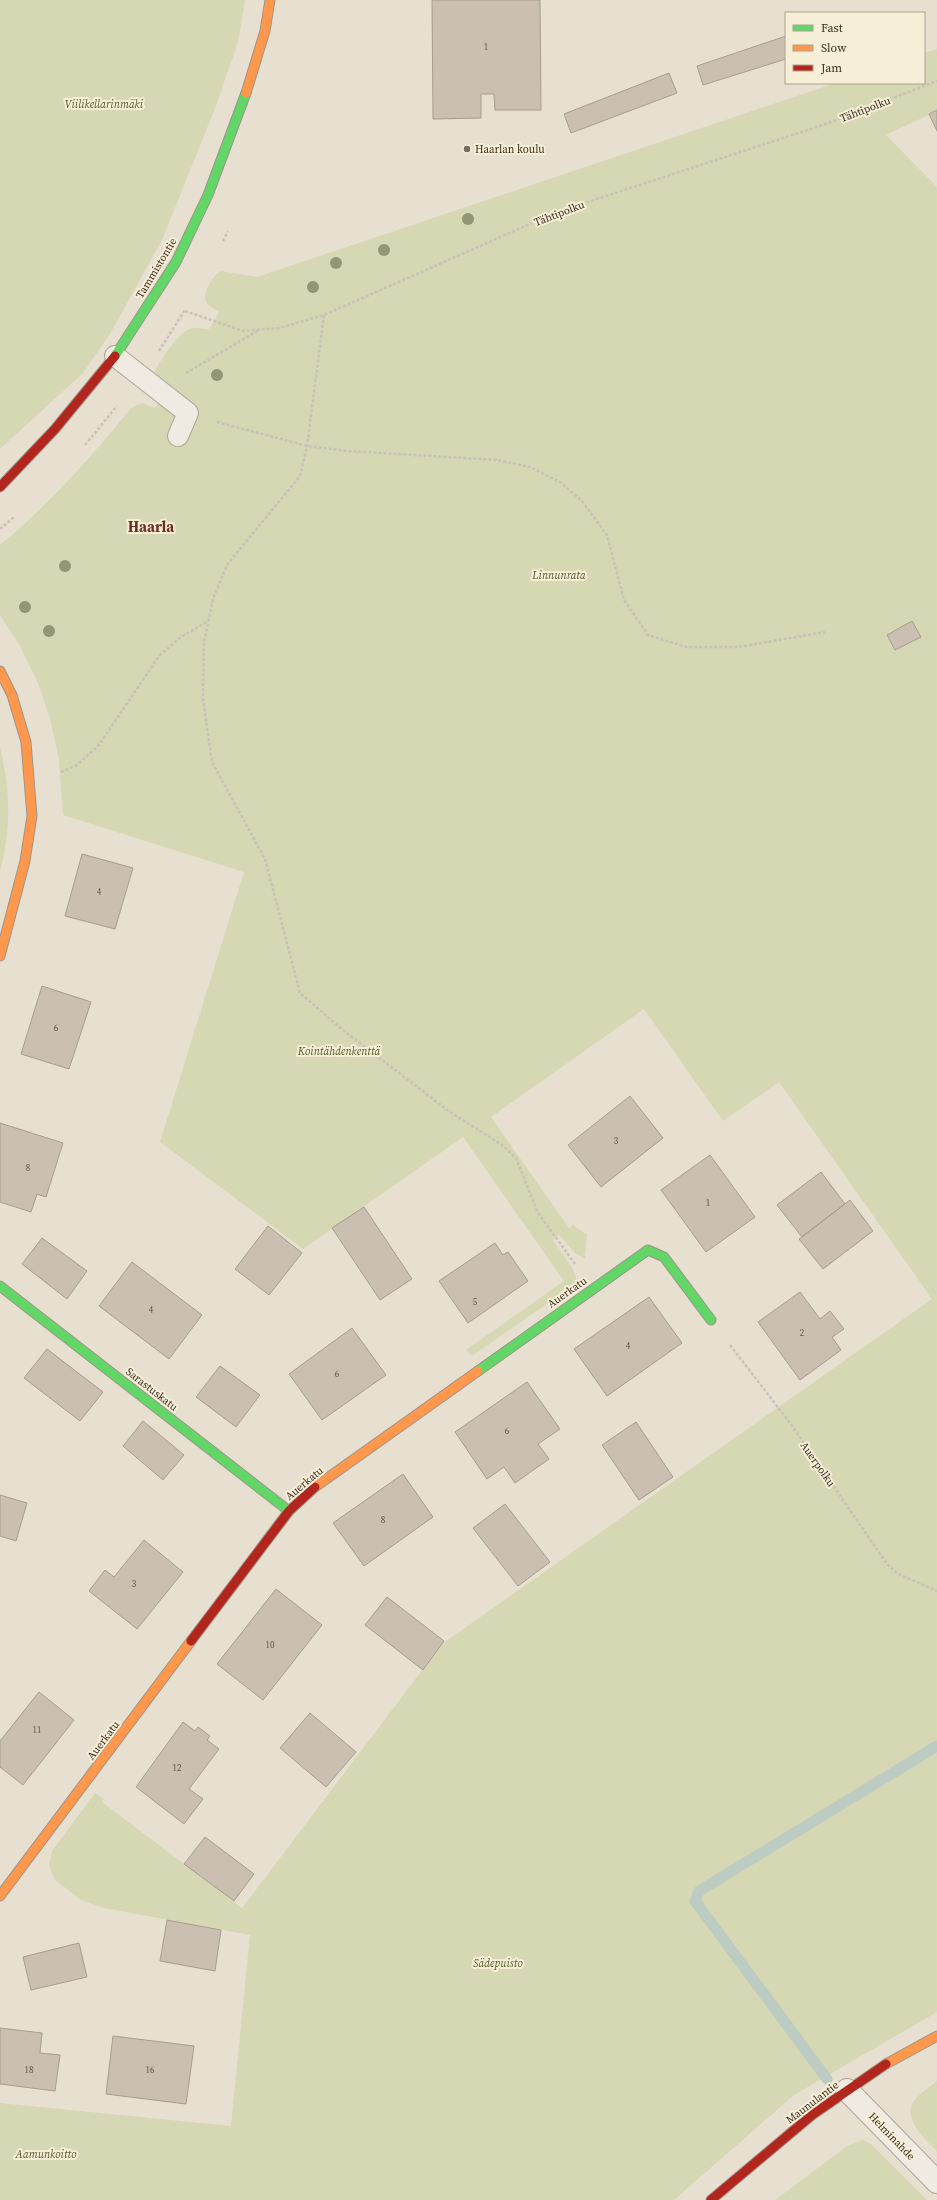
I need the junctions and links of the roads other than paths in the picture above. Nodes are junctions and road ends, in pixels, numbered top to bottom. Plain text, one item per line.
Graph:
1 (270, 0) edge
2 (115, 356) junction
3 (178, 436) dead end
4 (0, 487) edge
5 (0, 671) edge
6 (0, 956) edge
7 (0, 1286) edge
8 (711, 1320) road end
9 (289, 1511) junction
10 (0, 1896) edge
11 (937, 2036) edge
12 (847, 2090) junction
13 (937, 2182) edge
14 (711, 2200) edge

1 - 2 street, Tammistontie
2 - 3 lane
2 - 4 street, Tammistontie
5 - 6 street
7 - 9 street, Sarastuskatu
8 - 9 street, Auerkatu
9 - 10 street, Auerkatu
11 - 12 street, Maunulantie
12 - 13 street, Helminahde
12 - 14 street, Maunulantie

